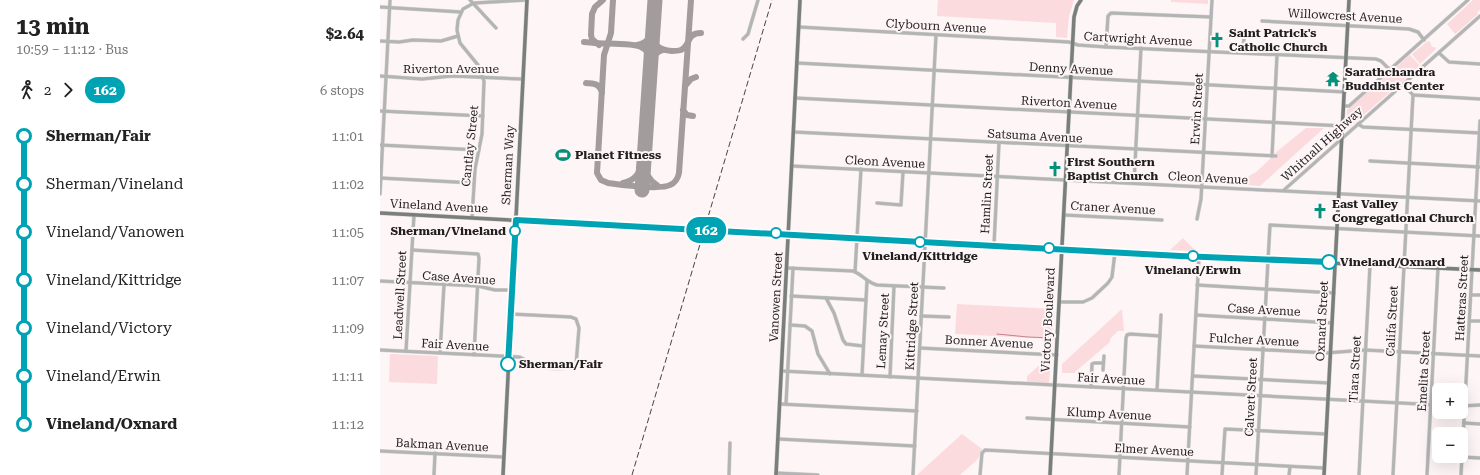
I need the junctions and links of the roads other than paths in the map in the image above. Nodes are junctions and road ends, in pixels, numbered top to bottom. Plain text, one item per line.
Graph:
1 (390, 0) edge
2 (470, 0) edge
3 (527, 0) edge
4 (758, 0) edge
5 (800, 0) edge
6 (1081, 0) edge
7 (1212, 0) edge
8 (1349, 0) edge
9 (1468, 0) edge
10 (474, 3) junction
11 (380, 7) edge
12 (390, 8) junction
13 (461, 12) junction
14 (1480, 16) edge
15 (1211, 17) junction
16 (1262, 21) dead end
17 (1348, 26) junction
18 (799, 27) junction
19 (496, 28) dead end
20 (936, 35) junction
21 (458, 36) junction
22 (1244, 38) dead end
23 (743, 39) dead end
24 (1424, 40) junction
25 (380, 41) edge
26 (388, 42) junction
27 (1073, 44) junction
28 (1106, 47) junction
29 (1141, 48) junction
30 (1209, 51) junction
31 (1243, 53) junction
32 (1439, 53) junction
33 (1277, 55) junction
34 (1346, 58) junction
35 (797, 63) junction
36 (1480, 64) edge
37 (1390, 70) junction
38 (934, 71) junction
39 (380, 76) edge
40 (386, 77) junction
41 (484, 77) junction
42 (1071, 78) junction
43 (522, 79) junction
44 (1139, 82) junction
45 (1403, 84) junction
46 (1207, 85) junction
47 (1276, 88) junction
48 (1345, 92) junction
49 (1413, 95) junction
50 (795, 98) junction
51 (1480, 99) edge
52 (932, 105) junction
53 (1344, 106) junction
54 (380, 111) edge
55 (384, 111) junction
56 (1069, 112) junction
57 (483, 116) junction
58 (1138, 116) junction
59 (1205, 119) junction
60 (1480, 121) edge
61 (1274, 123) junction
62 (1358, 124) junction
63 (1343, 126) junction
64 (1411, 129) junction
65 (794, 132) junction
66 (1480, 133) edge
67 (1342, 138) junction
68 (931, 139) junction
69 (999, 143) junction
70 (381, 145) edge
71 (1067, 146) junction
72 (479, 150) junction
73 (1136, 150) junction
74 (1204, 153) junction
75 (1370, 161) dead end
76 (1409, 163) junction
77 (792, 166) junction
78 (1479, 167) edge
79 (861, 169) junction
80 (903, 172) junction
81 (929, 173) junction
82 (997, 177) junction
83 (380, 178) edge
84 (1065, 180) junction
85 (474, 183) junction
86 (1134, 183) junction
87 (1202, 186) junction
88 (1283, 190) junction
89 (380, 194) edge
90 (1339, 194) junction
91 (1407, 198) junction
92 (1476, 201) junction
93 (1480, 201) edge
94 (877, 203) dead end
95 (380, 213) edge
96 (414, 215) junction
97 (1064, 215) junction
98 (472, 218) junction
99 (1197, 219) dead end
100 (516, 220) junction
101 (1162, 220) dead end
102 (1337, 228) junction
103 (1406, 232) junction
104 (789, 234) junction
105 (1474, 235) junction
106 (1480, 236) edge
107 (857, 238) junction
108 (925, 242) junction
109 (994, 245) junction
110 (1062, 249) junction
111 (412, 250) junction
112 (1115, 252) junction
113 (1199, 257) junction
114 (1267, 259) junction
115 (1336, 263) junction
116 (1370, 265) junction
117 (1404, 266) junction
118 (787, 268) junction
119 (793, 268) junction
120 (1438, 268) junction
121 (1472, 270) junction
122 (1480, 270) edge
123 (855, 272) junction
124 (380, 281) edge
125 (868, 281) junction
126 (410, 283) junction
127 (444, 285) junction
128 (1197, 285) junction
129 (478, 286) junction
130 (894, 286) junction
131 (923, 287) junction
132 (944, 288) dead end
133 (1266, 289) junction
134 (512, 290) junction
135 (1334, 293) junction
136 (1471, 295) junction
137 (1480, 295) edge
138 (792, 296) junction
139 (826, 298) junction
140 (866, 300) junction
141 (1059, 302) junction
142 (511, 314) junction
143 (1161, 315) dead end
144 (1196, 315) junction
145 (921, 316) junction
146 (949, 317) dead end
147 (1264, 319) junction
148 (1470, 321) junction
149 (1480, 321) edge
150 (1332, 323) junction
151 (790, 324) junction
152 (1160, 336) junction
153 (863, 346) junction
154 (1194, 346) junction
155 (920, 348) junction
156 (1262, 349) junction
157 (380, 350) edge
158 (1365, 350) junction
159 (406, 351) junction
160 (1331, 352) junction
161 (1399, 352) junction
162 (440, 353) junction
163 (1434, 353) junction
164 (474, 355) junction
165 (1057, 355) junction
166 (1468, 355) junction
167 (509, 356) junction
168 (1104, 356) dead end
169 (1480, 356) edge
170 (1103, 363) junction
171 (1103, 370) dead end
172 (782, 371) junction
173 (788, 372) junction
174 (830, 374) junction
175 (862, 375) junction
176 (1192, 376) junction
177 (890, 377) junction
178 (918, 378) junction
179 (1261, 379) junction
180 (1329, 383) junction
181 (1466, 383) edge
182 (1055, 385) junction
183 (1091, 387) junction
184 (1123, 389) junction
185 (1157, 390) junction
186 (1192, 392) junction
187 (1260, 396) junction
188 (1328, 399) junction
189 (1363, 401) junction
190 (1397, 402) junction
191 (780, 404) junction
192 (786, 404) junction
193 (1431, 404) junction
194 (1468, 405) edge
195 (1480, 405) edge
196 (916, 411) junction
197 (1026, 418) dead end
198 (1464, 419) edge
199 (1053, 420) junction
200 (1122, 423) junction
201 (1464, 423) junction
202 (1480, 424) edge
203 (1190, 427) junction
204 (1464, 427) edge
205 (1258, 431) junction
206 (1326, 434) junction
207 (778, 440) junction
208 (730, 443) dead end
209 (915, 446) junction
210 (380, 451) edge
211 (1051, 453) junction
212 (435, 454) junction
213 (503, 457) junction
214 (1120, 457) junction
215 (1468, 457) edge
216 (1480, 458) edge
217 (1188, 461) junction
218 (1222, 463) junction
219 (1462, 463) edge
220 (1256, 465) junction
221 (1290, 467) junction
222 (1324, 468) junction
223 (776, 474) edge
224 (434, 475) edge
225 (502, 475) edge
226 (729, 475) edge
227 (818, 475) edge
228 (913, 475) edge
229 (980, 475) edge
230 (1050, 475) edge
231 (1119, 475) edge
232 (1187, 475) edge
233 (1222, 475) edge
234 (1256, 475) edge
235 (1289, 475) edge
236 (1324, 475) edge
237 (1359, 475) edge
238 (1393, 475) edge
239 (1427, 475) edge
240 (1461, 475) edge

1 - 12 street
2 - 10 street
3 - 10 street
3 - 43 main road, Sherman Way
4 - 23 street
5 - 18 main road, Vanowen Street
6 - 27 main road, Victory Boulevard
7 - 15 street, Erwin Street
8 - 17 main road, Oxnard Street
9 - 24 street, Whitnall Highway
10 - 13 street
10 - 19 street
11 - 12 street
12 - 13 street
12 - 26 street
13 - 21 street
14 - 32 street, Whitnall Highway
15 - 28 street
15 - 30 street, Erwin Street
16 - 17 street, Willowcrest Avenue
17 - 24 street, Willowcrest Avenue
17 - 34 main road, Oxnard Street
18 - 20 street, Clybourn Avenue
18 - 35 main road, Vanowen Street
20 - 27 street, Clybourn Avenue
20 - 38 street, Kittridge Street
21 - 26 street
21 - 41 street
22 - 31 street
24 - 37 street, Whitnall Highway
25 - 26 street
26 - 40 street
27 - 28 street, Cartwright Avenue
27 - 42 main road, Victory Boulevard
28 - 29 street, Cartwright Avenue
29 - 30 street, Cartwright Avenue
29 - 44 street
30 - 31 street, Cartwright Avenue
30 - 46 street, Erwin Street
31 - 33 street, Cartwright Avenue
32 - 36 street
32 - 45 street, Whitnall Highway
33 - 34 street, Cartwright Avenue
33 - 47 street
34 - 37 street, Cartwright Avenue
34 - 48 main road, Oxnard Street
35 - 38 street, Denny Avenue
35 - 50 main road, Vanowen Street
37 - 53 street, Whitnall Highway
38 - 42 street, Denny Avenue
38 - 52 street, Kittridge Street
39 - 40 street, Riverton Avenue
40 - 41 street, Riverton Avenue
40 - 55 street
41 - 43 street, Riverton Avenue
41 - 57 street, Cantlay Street
42 - 44 street, Denny Avenue
42 - 56 main road, Victory Boulevard
43 - 100 main road, Sherman Way
44 - 46 street, Denny Avenue
44 - 58 street
45 - 49 street
45 - 62 street, Whitnall Highway
46 - 47 street, Denny Avenue
46 - 59 street, Erwin Street
47 - 48 street, Denny Avenue
47 - 61 street
48 - 53 main road, Oxnard Street
49 - 51 street
49 - 64 street, Califa Street
50 - 52 street, Riverton Avenue
50 - 65 main road, Vanowen Street
52 - 56 street, Riverton Avenue
52 - 68 street, Kittridge Street
53 - 63 main road, Oxnard Street
54 - 55 street
55 - 57 street
55 - 70 street
56 - 58 street, Riverton Avenue
56 - 71 main road, Victory Boulevard
57 - 72 street, Cantlay Street
58 - 59 street, Riverton Avenue
58 - 73 street
59 - 61 street, Riverton Avenue
59 - 74 street, Erwin Street
60 - 66 street, Hatteras Street
61 - 63 street, Riverton Avenue
61 - 74 street, Satsuma Avenue
62 - 64 street
62 - 67 street, Whitnall Highway
63 - 67 main road, Oxnard Street
64 - 66 street
64 - 76 street, Califa Street
65 - 68 street, Satsuma Avenue
65 - 77 main road, Vanowen Street
66 - 78 street, Hatteras Street
67 - 88 street, Whitnall Highway
67 - 90 main road, Oxnard Street
68 - 69 street, Satsuma Avenue
68 - 81 street, Kittridge Street
69 - 71 street, Satsuma Avenue
69 - 82 street, Hamlin Street
70 - 72 street
70 - 83 street
71 - 73 street, Satsuma Avenue
71 - 84 main road, Victory Boulevard
72 - 85 street, Cantlay Street
73 - 74 street, Satsuma Avenue
73 - 86 street
74 - 87 street, Erwin Street
75 - 76 street
76 - 78 street
76 - 91 street, Califa Street
77 - 79 street, Cleon Avenue
77 - 104 main road, Vanowen Street
78 - 92 street, Hatteras Street
79 - 80 street, Cleon Avenue
79 - 107 street
80 - 81 street, Cleon Avenue
80 - 94 street
81 - 82 street, Cleon Avenue
81 - 108 street, Kittridge Street
82 - 84 street, Cleon Avenue
82 - 109 street, Hamlin Street
83 - 85 street
83 - 89 street
84 - 86 street, Cleon Avenue
84 - 97 main road, Victory Boulevard
85 - 98 street, Cantlay Street
86 - 87 street, Cleon Avenue
87 - 88 street, Cleon Avenue
87 - 99 street, Erwin Street
88 - 90 street, Cleon Avenue
90 - 91 street, Cleon Avenue
90 - 102 main road, Oxnard Street
91 - 92 street, Cleon Avenue
91 - 103 street, Califa Street
92 - 93 street, Cleon Avenue
92 - 105 street, Hatteras Street
95 - 96 main road, Vineland Avenue
96 - 98 main road, Vineland Avenue
96 - 111 street, Leadwell Street
97 - 101 street, Craner Avenue
97 - 110 main road, Victory Boulevard
98 - 100 main road, Vineland Avenue
100 - 104 main road, Vineland Avenue
100 - 134 main road, Sherman Way
102 - 103 street
102 - 114 street, Calvert Street
102 - 115 main road, Oxnard Street
103 - 105 street
103 - 117 street, Califa Street
104 - 107 main road, Vineland Avenue
104 - 118 main road, Vanowen Street
105 - 106 street
105 - 121 street, Hatteras Street
107 - 108 main road, Vineland Avenue
107 - 123 street
108 - 109 main road, Vineland Avenue
108 - 131 street, Kittridge Street
109 - 110 main road, Vineland Avenue
110 - 112 main road, Vineland Avenue
110 - 141 main road, Victory Boulevard
111 - 126 street, Leadwell Street
111 - 129 street
112 - 113 main road, Vineland Avenue
112 - 141 street
113 - 114 main road, Vineland Avenue
113 - 128 street
114 - 115 main road, Vineland Avenue
114 - 133 street, Calvert Street
115 - 116 main road, Vineland Avenue
115 - 135 main road, Oxnard Street
116 - 117 main road, Vineland Avenue
116 - 158 street, Tiara Street
117 - 120 main road, Vineland Avenue
117 - 161 street, Califa Street
118 - 119 street
118 - 172 main road, Vanowen Street
119 - 123 street
119 - 138 street, Vanowen Street
120 - 121 main road, Vineland Avenue
120 - 163 street, Emelita Street
121 - 122 main road, Vineland Avenue
121 - 136 street, Hatteras Street
123 - 125 street
124 - 126 street, Case Avenue
125 - 130 street
125 - 140 street
126 - 127 street, Case Avenue
126 - 159 street, Leadwell Street
127 - 129 street, Case Avenue
127 - 162 street
128 - 133 street
128 - 144 street
129 - 134 street, Case Avenue
129 - 164 street
130 - 131 street
130 - 177 street, Lemay Street
131 - 132 street
131 - 145 street, Kittridge Street
133 - 135 street
133 - 147 street, Calvert Street
134 - 142 main road, Sherman Way
135 - 150 main road, Oxnard Street
136 - 137 street
136 - 148 street, Hatteras Street
138 - 139 street
138 - 151 street, Vanowen Street
139 - 140 street
139 - 153 street
140 - 153 street
141 - 165 main road, Victory Boulevard
142 - 167 main road, Sherman Way
142 - 167 street, Fair Avenue
143 - 152 street
144 - 147 street, Case Avenue
144 - 154 street
145 - 146 street
145 - 155 street, Kittridge Street
147 - 150 street, Case Avenue
147 - 156 street, Calvert Street
148 - 149 street
148 - 166 street, Hatteras Street
150 - 160 main road, Oxnard Street
151 - 173 street, Vanowen Street
151 - 174 street
152 - 184 street
152 - 185 street
153 - 175 street
154 - 156 street, Fulcher Avenue
154 - 176 street
155 - 165 street, Bonner Avenue
155 - 178 street, Kittridge Street
156 - 160 street, Fulcher Avenue
156 - 179 street, Calvert Street
157 - 159 street, Fair Avenue
158 - 160 street, Fulcher Avenue
158 - 161 street, Fulcher Avenue
158 - 189 street, Tiara Street
159 - 162 street, Fair Avenue
160 - 180 main road, Oxnard Street
161 - 163 street, Fulcher Avenue
161 - 190 street, Califa Street
162 - 164 street, Fair Avenue
163 - 166 street, Fulcher Avenue
163 - 193 street, Emelita Street
164 - 167 street, Fair Avenue
165 - 182 main road, Victory Boulevard
166 - 169 street, Fulcher Avenue
166 - 181 street, Hatteras Street
167 - 213 main road, Sherman Way
168 - 170 street
170 - 171 street
170 - 183 street
172 - 173 street, Fair Avenue
172 - 191 main road, Vanowen Street
173 - 174 street, Fair Avenue
173 - 192 street, Vanowen Street
174 - 175 street, Fair Avenue
175 - 177 street, Fair Avenue
176 - 179 street
176 - 186 street
177 - 178 street, Fair Avenue
178 - 182 street, Fair Avenue
178 - 196 street, Kittridge Street
179 - 180 street
179 - 187 street, Calvert Street
180 - 188 main road, Oxnard Street
182 - 183 street, Fair Avenue
182 - 199 main road, Victory Boulevard
183 - 184 street, Fair Avenue
184 - 185 street, Fair Avenue
184 - 200 street
185 - 186 street, Fair Avenue
186 - 187 street, Fair Avenue
186 - 203 street
187 - 188 street, Fair Avenue
187 - 205 street, Calvert Street
188 - 189 street, Fair Avenue
188 - 206 main road, Oxnard Street
189 - 190 street, Fair Avenue
189 - 237 street, Tiara Street
190 - 193 street, Fair Avenue
190 - 238 street, Califa Street
191 - 192 street
191 - 207 main road, Vanowen Street
192 - 196 street
193 - 239 street, Emelita Street
194 - 195 street
196 - 209 street, Kittridge Street
197 - 199 street, Klump Avenue
198 - 201 street, Hatteras Street
199 - 200 street, Klump Avenue
199 - 211 main road, Victory Boulevard
200 - 203 street, Klump Avenue
200 - 214 street
201 - 202 street
201 - 204 street, Hatteras Street
203 - 217 street
205 - 206 street
205 - 218 street
205 - 220 street, Calvert Street
206 - 222 main road, Oxnard Street
207 - 209 street
207 - 223 main road, Vanowen Street
208 - 226 street
209 - 228 street, Kittridge Street
210 - 212 street, Bakman Avenue
211 - 214 street, Elmer Avenue
211 - 229 street, Elmer Avenue
211 - 230 main road, Victory Boulevard
212 - 213 street, Bakman Avenue
212 - 224 street
213 - 225 main road, Sherman Way
214 - 217 street, Elmer Avenue
214 - 231 street
215 - 216 street
217 - 218 street, Elmer Avenue
217 - 232 street
218 - 220 street, Elmer Avenue
218 - 233 street
219 - 240 street, Hatteras Street
220 - 221 street, Elmer Avenue
220 - 234 street, Calvert Street
221 - 222 street, Elmer Avenue
221 - 235 street
222 - 236 main road, Oxnard Street
223 - 227 street

